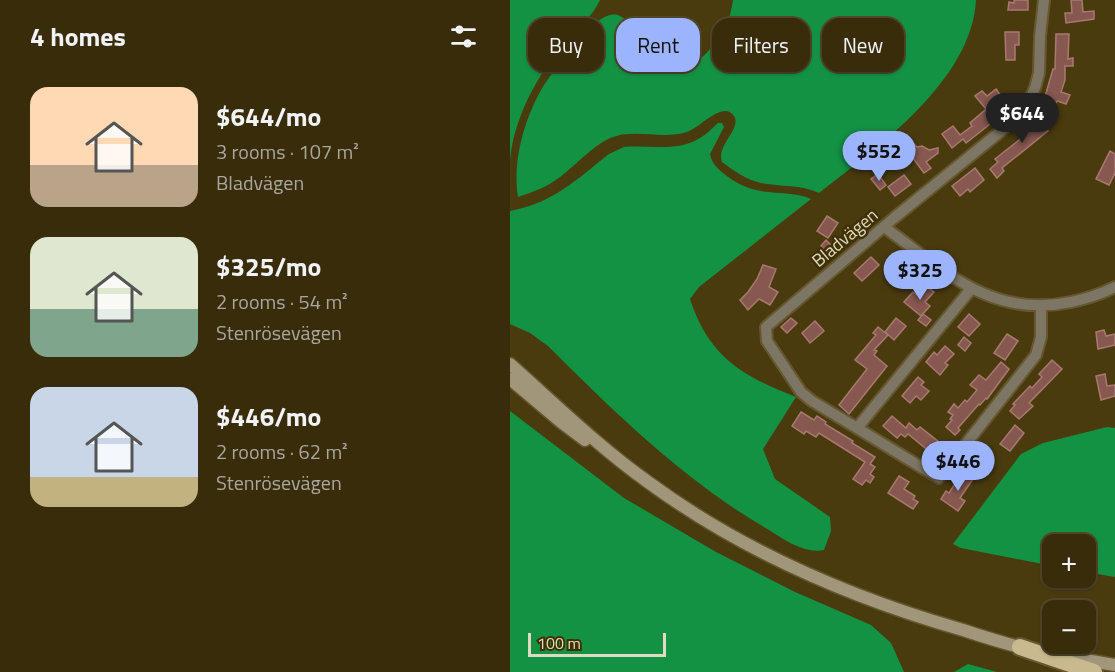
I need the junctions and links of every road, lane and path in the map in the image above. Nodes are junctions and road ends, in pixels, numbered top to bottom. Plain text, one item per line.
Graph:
1 (1044, 0) edge
2 (884, 227) junction
3 (1115, 287) edge
4 (971, 289) junction
5 (1041, 307) junction
6 (510, 364) edge
7 (510, 379) edge
8 (857, 428) junction
9 (624, 464) junction
10 (1020, 647) junction
11 (1115, 665) edge
12 (1094, 672) edge

1 - 2 street, Bladvägen
2 - 4 street
2 - 8 street, Bladvägen
3 - 5 street
4 - 5 street
4 - 8 street
5 - 8 street
6 - 9 main road
7 - 9 main road
9 - 10 main road
10 - 11 main road
10 - 12 highway

